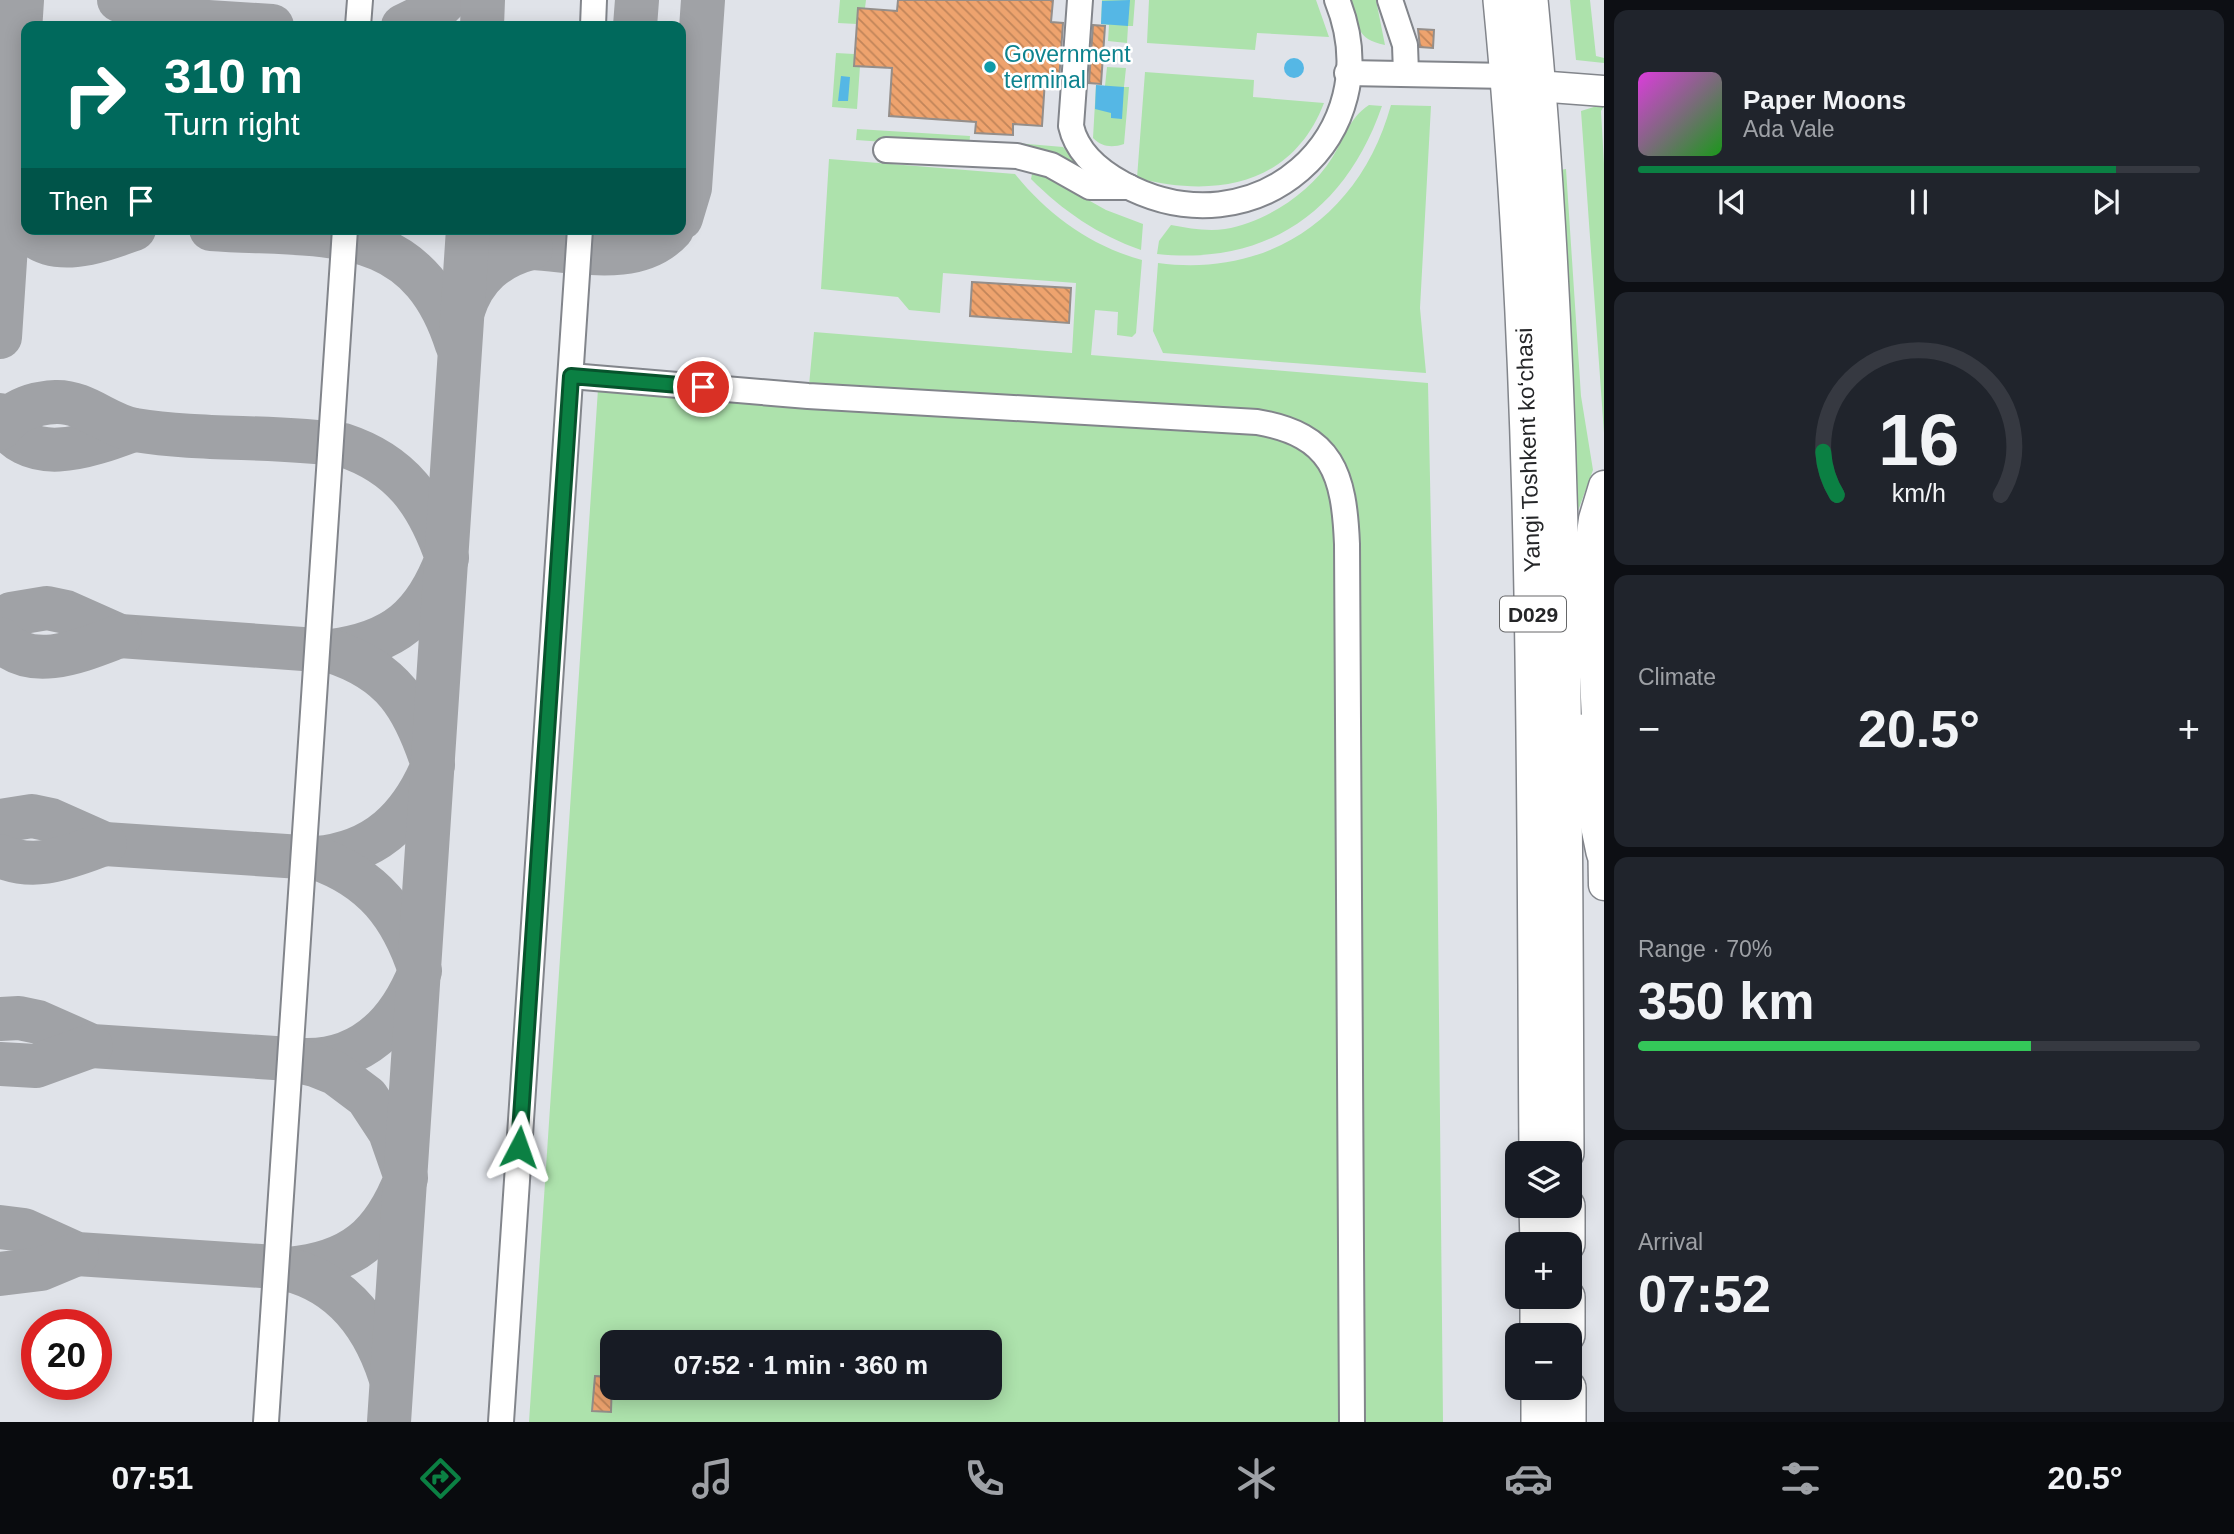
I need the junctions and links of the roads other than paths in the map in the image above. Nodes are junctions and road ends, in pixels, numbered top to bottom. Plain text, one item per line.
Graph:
1 (360, 0) edge
2 (594, 0) edge
3 (1080, 0) edge
4 (1337, 0) edge
5 (1390, 0) edge
6 (1501, 0) edge
7 (1530, 0) edge
8 (358, 21) edge
9 (593, 21) edge
10 (1347, 73) junction
11 (1406, 73) junction
12 (1604, 74) edge
13 (1527, 77) junction
14 (1604, 91) edge
15 (886, 150) dead end
16 (1129, 187) junction
17 (345, 235) edge
18 (580, 235) edge
19 (571, 376) junction
20 (1604, 486) edge
21 (1589, 555) junction
22 (1563, 648) junction
23 (1578, 728) junction
24 (1604, 852) edge
25 (1604, 885) edge
26 (1565, 938) junction
27 (1537, 1141) edge
28 (1566, 1141) edge
29 (1539, 1400) edge
30 (1568, 1400) edge
31 (266, 1422) edge
32 (501, 1422) edge
33 (1352, 1422) edge
34 (1539, 1422) edge
35 (1568, 1422) edge

1 - 8 lane
2 - 9 lane
3 - 16 lane
4 - 10 lane
5 - 11 lane
6 - 13 highway, Yangi Toshkent ko‘chasi / D029
7 - 13 highway, Yangi Toshkent ko‘chasi / D029
10 - 11 lane
10 - 16 lane
11 - 13 lane
12 - 13 main road
13 - 14 main road
13 - 22 highway, Yangi Toshkent ko‘chasi / D029
13 - 27 highway, Yangi Toshkent ko‘chasi / D029
15 - 16 lane
17 - 31 lane
18 - 19 lane
19 - 32 lane
19 - 33 lane
20 - 21 main road
21 - 23 highway
21 - 24 main road
22 - 23 highway
22 - 26 highway, Yangi Toshkent ko‘chasi / D029
23 - 24 highway
23 - 26 highway
24 - 25 main road
26 - 28 highway, Yangi Toshkent ko‘chasi / D029
29 - 34 highway
30 - 35 highway

